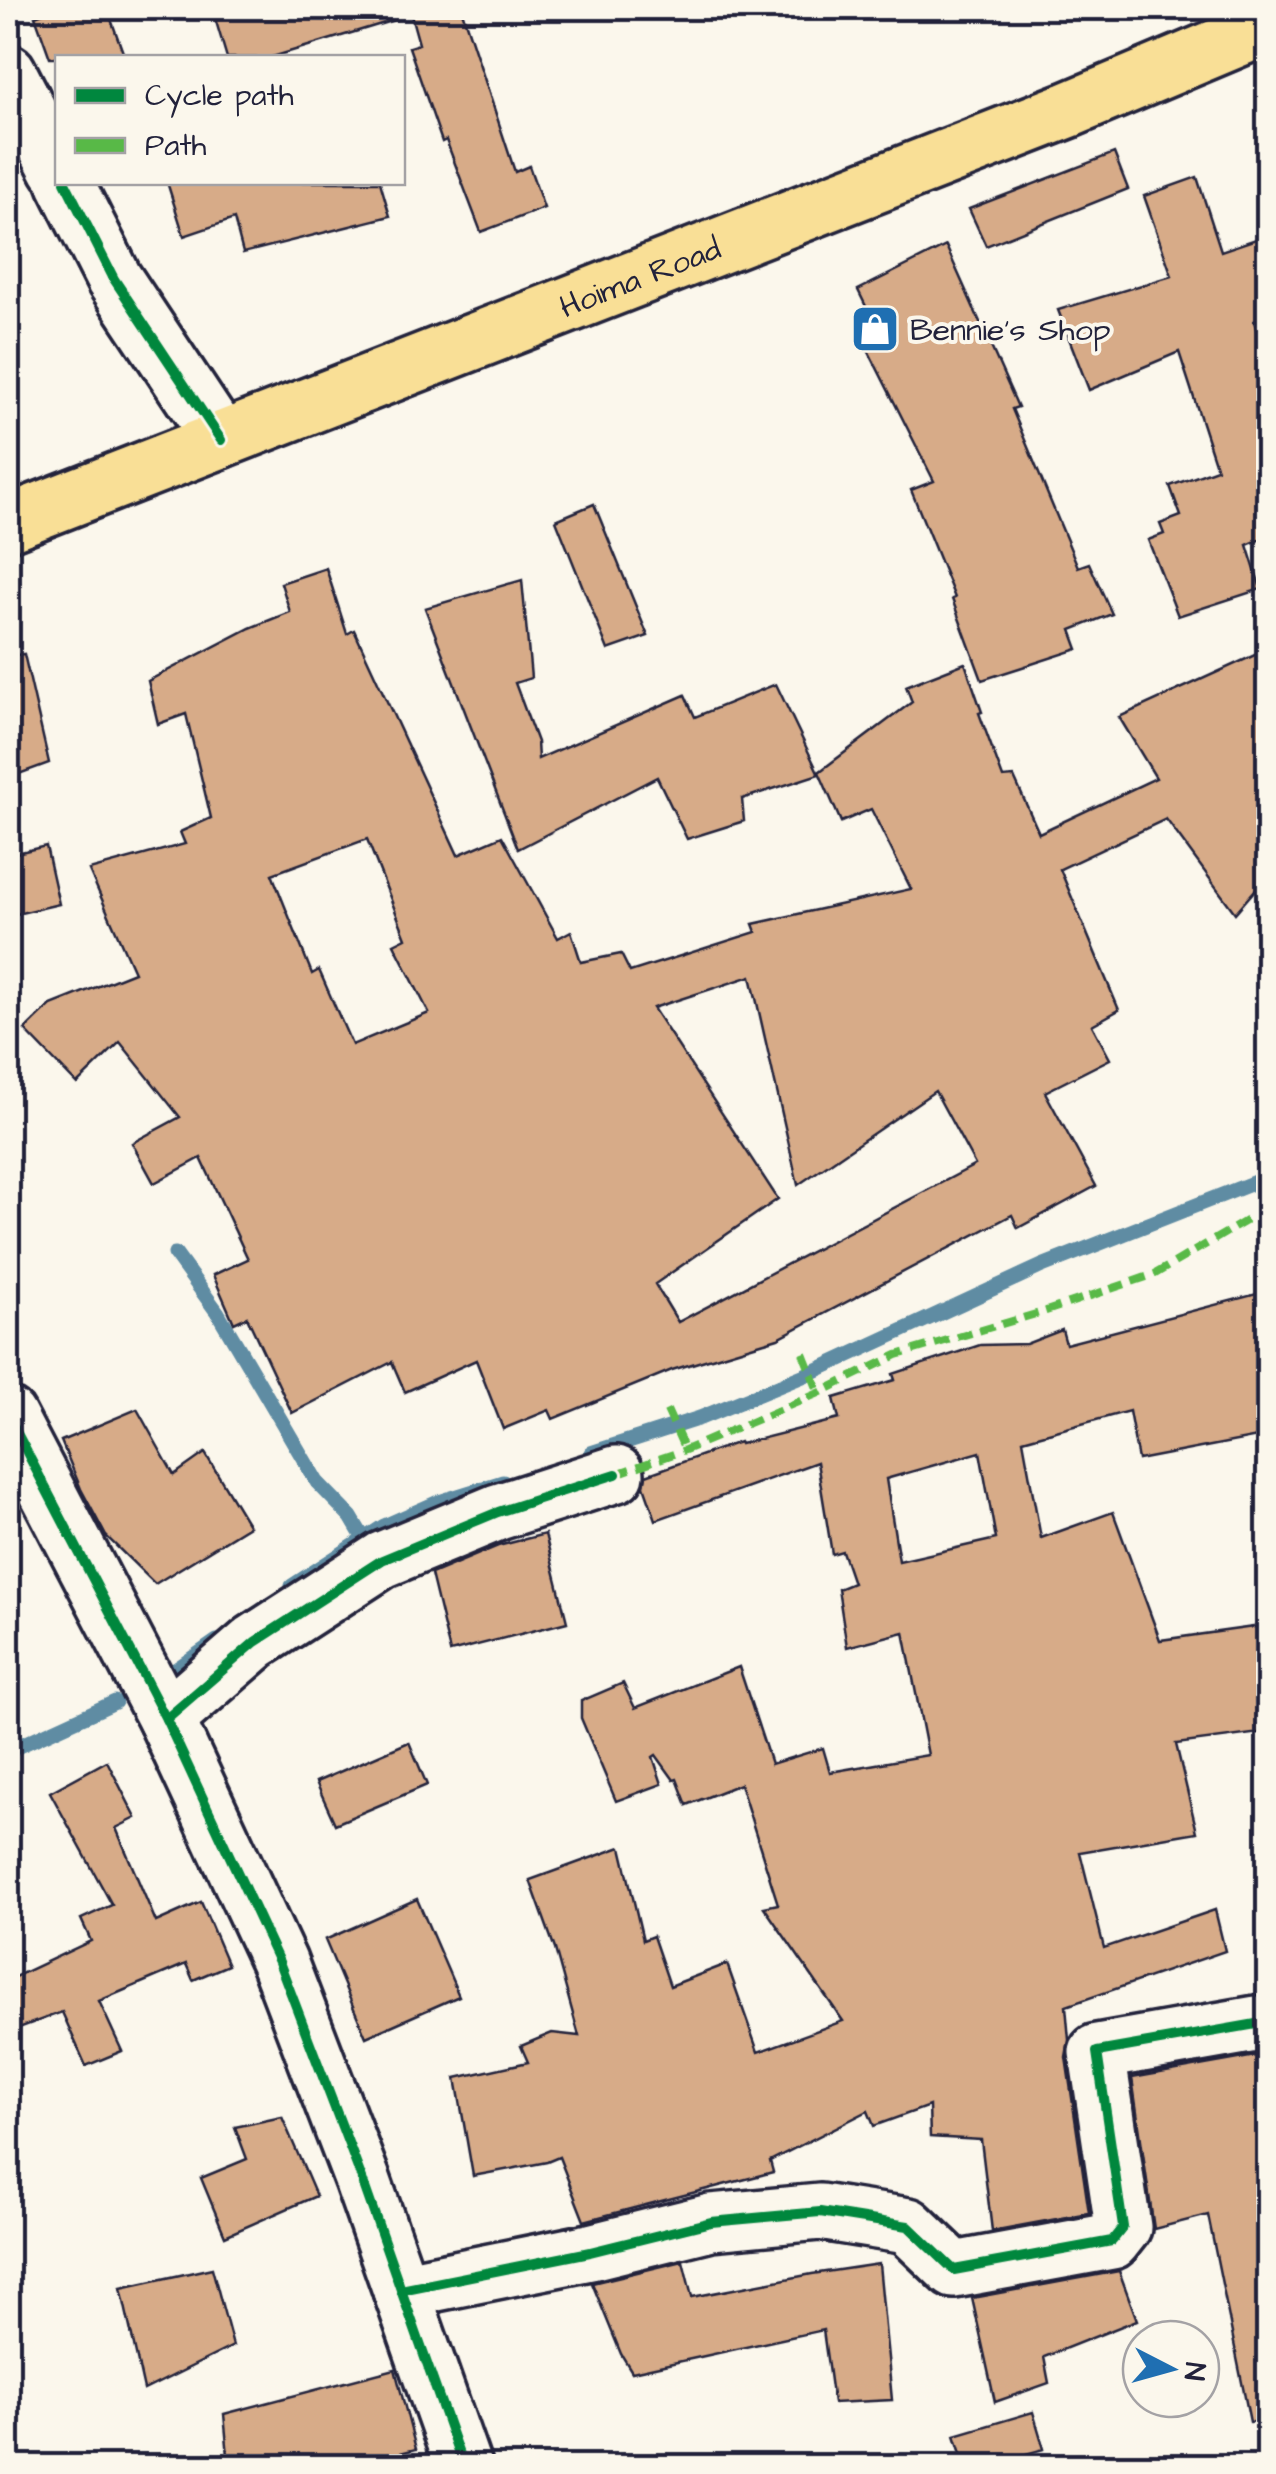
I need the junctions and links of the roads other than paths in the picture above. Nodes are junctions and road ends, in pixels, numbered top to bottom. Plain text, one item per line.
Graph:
1 (1268, 26) edge
2 (8, 72) edge
3 (55, 162) edge
4 (67, 185) edge
5 (221, 440) junction
6 (8, 523) edge
7 (8, 1416) edge
8 (616, 1474) dead end
9 (166, 1718) junction
10 (1256, 2024) dead end
11 (401, 2290) junction
12 (463, 2466) edge

1 - 5 main road, Hoima Road
2 - 3 street
4 - 5 street
5 - 6 main road, Hoima Road
7 - 9 street
8 - 9 street
9 - 11 street
10 - 11 street
11 - 12 street

